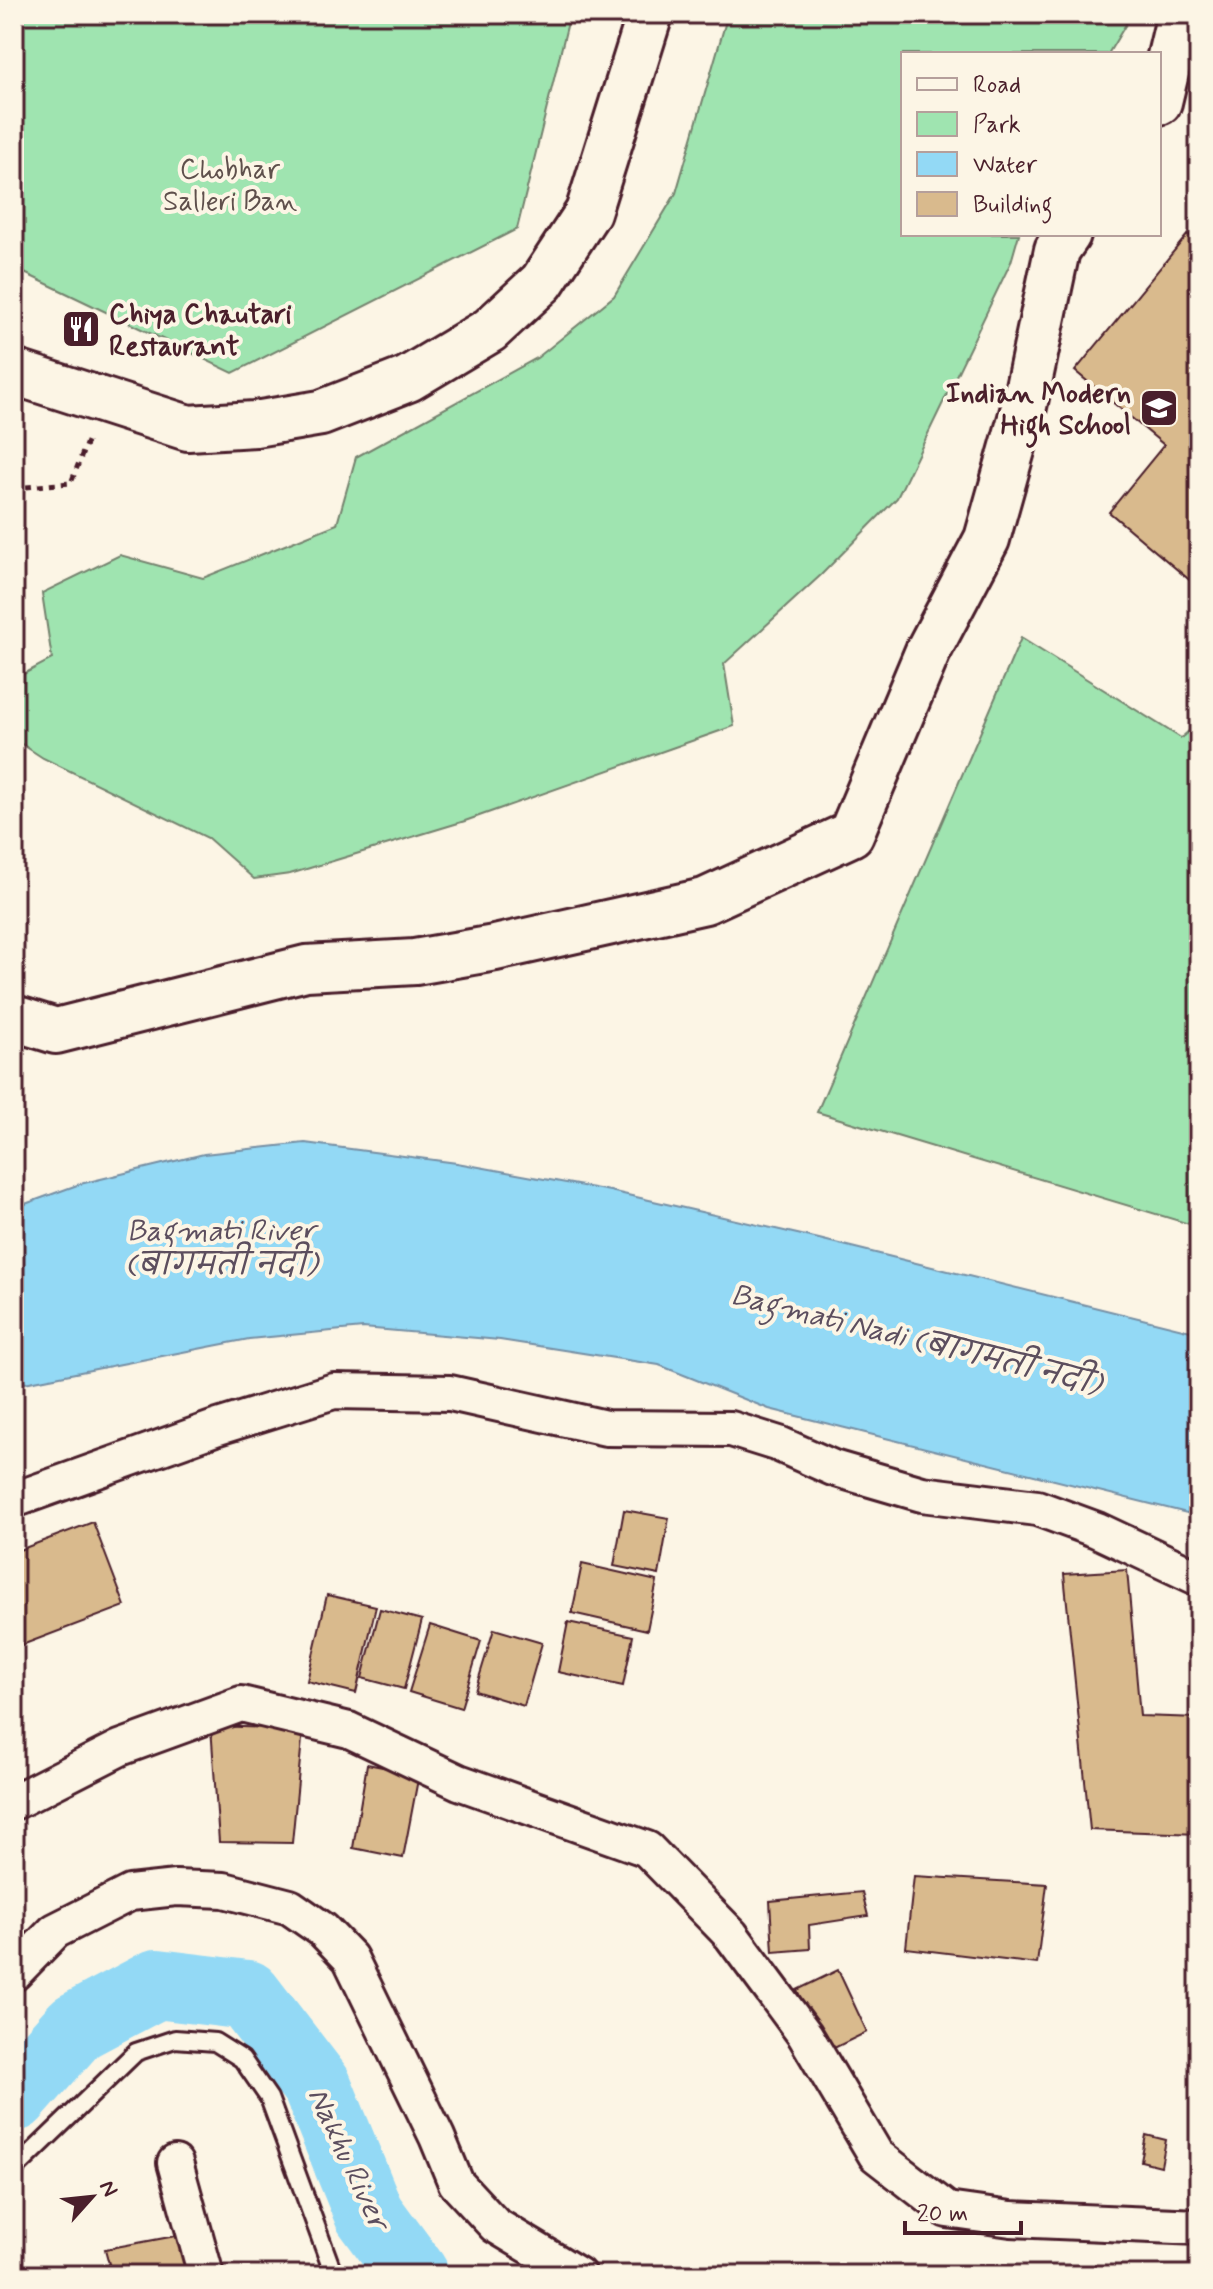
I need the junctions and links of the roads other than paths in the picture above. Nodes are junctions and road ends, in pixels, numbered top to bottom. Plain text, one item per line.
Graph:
1 (650, 14) edge
2 (1180, 14) edge
3 (1161, 94) edge
4 (1067, 236) edge
5 (14, 372) edge
6 (14, 1018) edge
7 (14, 1500) edge
8 (1199, 1578) edge
9 (14, 1799) edge
10 (14, 1973) edge
11 (175, 2163) dead end
12 (14, 2170) edge
13 (1199, 2227) edge
14 (206, 2275) edge
15 (334, 2275) edge
16 (578, 2275) edge

1 - 5 street
2 - 3 street
4 - 6 street
7 - 8 street
9 - 13 street
10 - 16 street
11 - 14 street
12 - 15 lane

